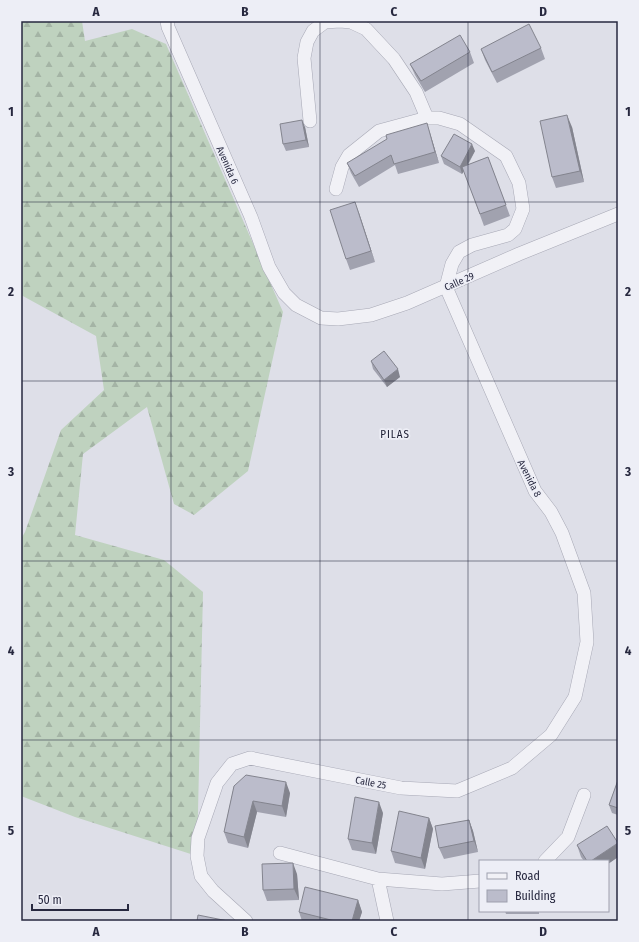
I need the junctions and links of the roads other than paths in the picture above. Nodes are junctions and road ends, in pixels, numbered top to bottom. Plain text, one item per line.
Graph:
1 (167, 21) edge
2 (427, 118) junction
3 (310, 121) dead end
4 (336, 189) dead end
5 (618, 214) edge
6 (446, 287) junction
7 (296, 305) joint
8 (575, 697) joint
9 (584, 795) dead end
10 (280, 853) dead end
11 (546, 860) edge
12 (378, 879) junction
13 (479, 881) edge
14 (246, 921) edge
15 (387, 921) edge

1 - 7 street, Avenida 6
2 - 3 street
2 - 4 street
2 - 6 street
5 - 6 street, Calle 29
6 - 7 street, Calle 29
6 - 8 street, Avenida 8
8 - 14 street, Calle 25
9 - 11 street
10 - 12 street
12 - 13 street
12 - 15 street

